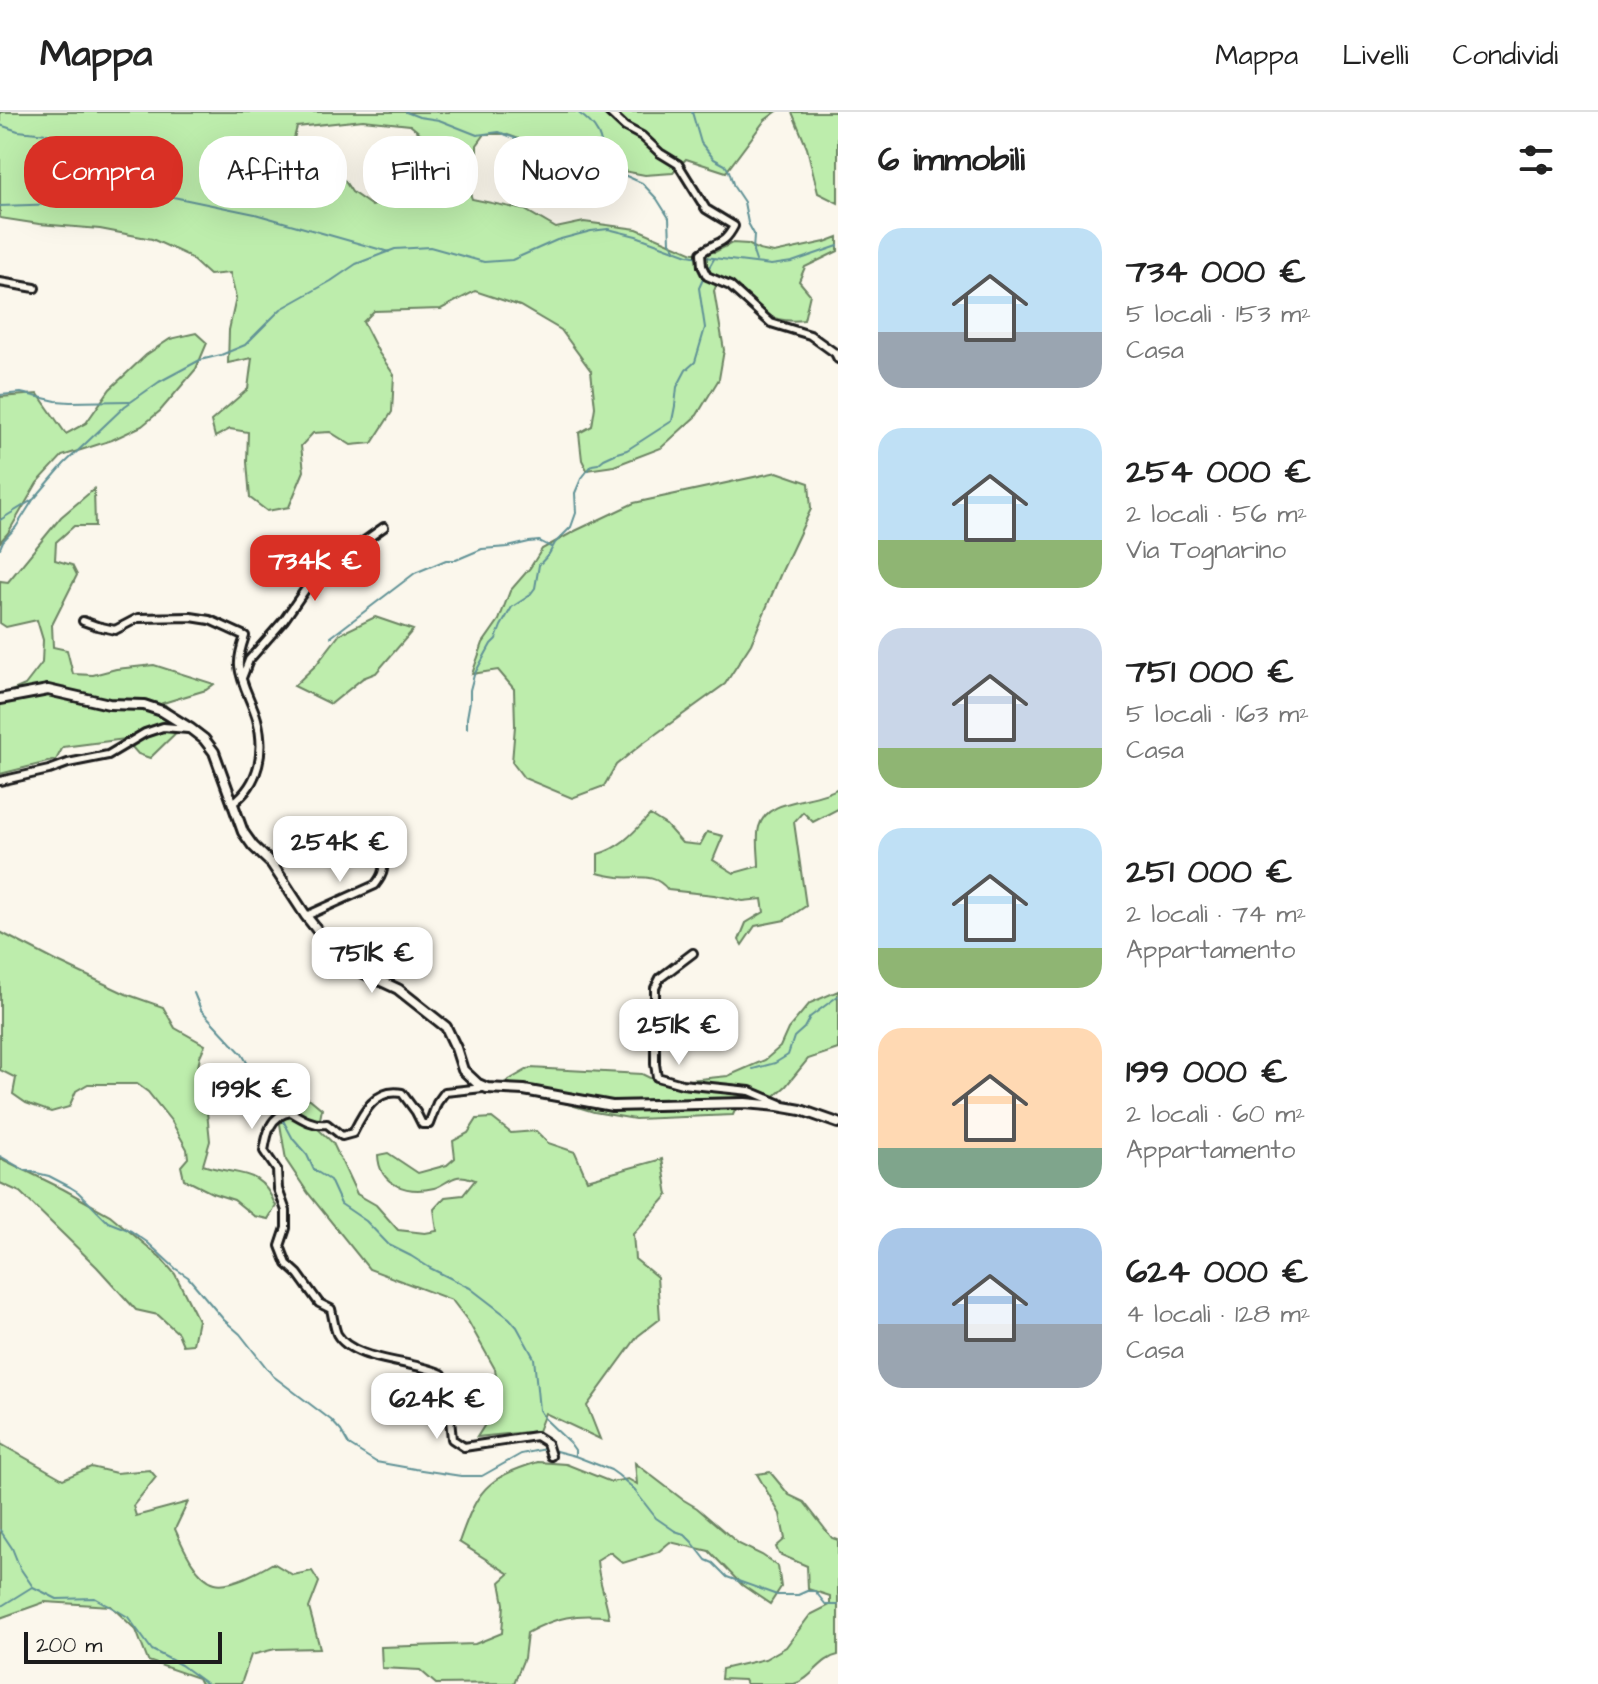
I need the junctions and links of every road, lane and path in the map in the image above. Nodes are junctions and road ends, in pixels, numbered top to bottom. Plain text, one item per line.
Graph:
1 (609, 112) edge
2 (0, 282) edge
3 (35, 288) dead end
4 (838, 359) edge
5 (384, 527) dead end
6 (83, 621) dead end
7 (242, 678) junction
8 (0, 699) edge
9 (191, 729) junction
10 (0, 781) edge
11 (233, 803) junction
12 (381, 854) dead end
13 (306, 916) junction
14 (693, 953) dead end
15 (487, 1088) junction
16 (792, 1108) junction
17 (838, 1123) edge
18 (551, 1456) dead end

1 - 4 street
2 - 3 street
5 - 7 street
6 - 7 street
7 - 11 street
8 - 9 street
9 - 10 street
9 - 11 street
11 - 13 street
12 - 13 street
13 - 15 street
14 - 16 street
15 - 16 street
15 - 18 street
16 - 17 street

